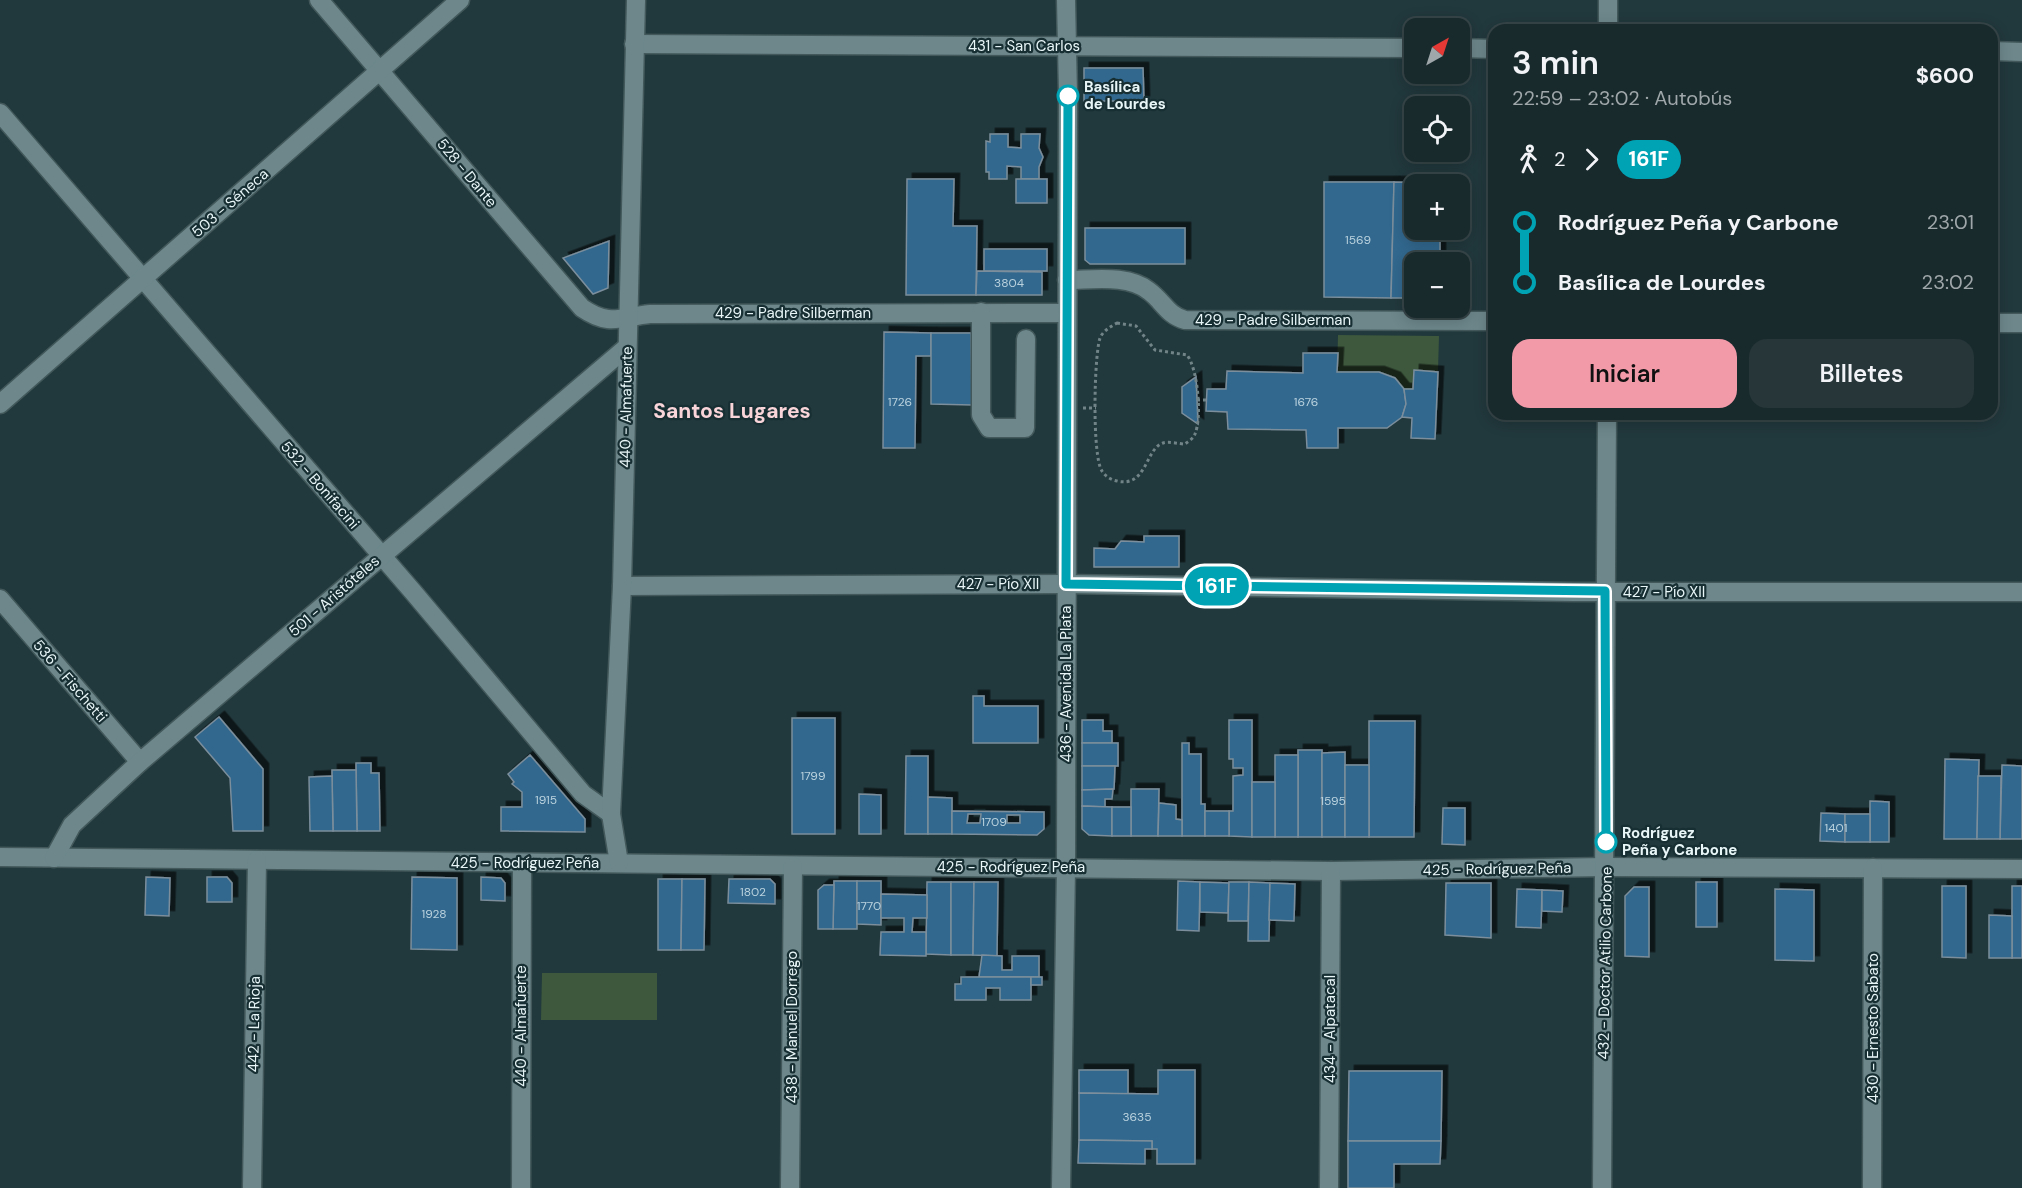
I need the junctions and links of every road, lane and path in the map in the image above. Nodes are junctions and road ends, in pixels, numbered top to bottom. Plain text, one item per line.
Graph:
1 (319, 0) edge
2 (460, 0) edge
3 (636, 0) edge
4 (1065, 0) edge
5 (1608, 0) edge
6 (1608, 24) edge
7 (634, 44) junction
8 (1066, 46) junction
9 (1404, 48) edge
10 (1470, 48) edge
11 (1488, 49) edge
12 (1998, 51) edge
13 (2022, 52) edge
14 (380, 71) junction
15 (0, 113) edge
16 (143, 279) junction
17 (1067, 280) junction
18 (981, 312) junction
19 (1066, 313) junction
20 (629, 319) junction
21 (1488, 321) edge
22 (1998, 323) edge
23 (2022, 323) edge
24 (1026, 339) dead end
25 (627, 347) junction
26 (1197, 400) junction
27 (1206, 400) dead end
28 (0, 404) edge
29 (1607, 420) edge
30 (381, 556) junction
31 (1066, 584) junction
32 (622, 586) junction
33 (1605, 591) junction
34 (2022, 592) edge
35 (0, 599) edge
36 (140, 762) junction
37 (612, 814) junction
38 (0, 857) edge
39 (54, 858) junction
40 (257, 860) junction
41 (522, 863) junction
42 (619, 863) junction
43 (793, 866) junction
44 (1066, 867) junction
45 (1606, 867) junction
46 (1873, 868) junction
47 (2022, 869) edge
48 (1331, 871) junction
49 (252, 1188) edge
50 (521, 1188) edge
51 (790, 1188) edge
52 (1062, 1188) edge
53 (1329, 1188) edge
54 (1602, 1188) edge
55 (1872, 1188) edge

1 - 14 street, 528 - Dante
2 - 14 street, 503 - Séneca
3 - 7 street, 440 - Almafuerte
4 - 8 street, 436 - Avenida La Plata
5 - 6 street
7 - 8 street, 431 - San Carlos
7 - 20 street, 440 - Almafuerte
8 - 9 street, 431 - San Carlos
8 - 17 street, 436 - Avenida La Plata
10 - 11 street
12 - 13 street
14 - 16 street, 503 - Séneca
14 - 20 street, 528 - Dante
15 - 16 street, 532 - Bonifacini
16 - 28 street, 503 - Séneca
16 - 30 street, 532 - Bonifacini
17 - 19 street, 436 - Avenida La Plata
17 - 21 street, 429 - Padre Silberman
18 - 19 street, 429 - Padre Silberman
18 - 20 street, 429 - Padre Silberman
18 - 24 street
19 - 31 street, 436 - Avenida La Plata
20 - 25 street, 440 - Almafuerte
22 - 23 street
25 - 30 street, 501 - Aristóteles
25 - 32 street, 440 - Almafuerte
26 - 26 path
26 - 27 path
29 - 33 street, 432 - Doctor Atilio Carbone
30 - 36 street, 501 - Aristóteles
30 - 37 street, 532 - Bonifacini
31 - 32 street, 427 - Pío XII
31 - 33 street, 427 - Pío XII
31 - 44 street, 436 - Avenida La Plata
32 - 37 street, 440 - Almafuerte
33 - 34 street, 427 - Pío XII
33 - 45 street, 432 - Doctor Atilio Carbone
35 - 36 street, 536 - Fischetti
36 - 39 street, 501 - Aristóteles
37 - 42 street
38 - 39 street, 425 - Rodríguez Peña
39 - 40 street, 425 - Rodríguez Peña
40 - 41 street, 425 - Rodríguez Peña
40 - 49 street, 442 - La Rioja
41 - 42 street, 425 - Rodríguez Peña
41 - 50 street, 440 - Almafuerte
42 - 43 street, 425 - Rodríguez Peña
43 - 44 street, 425 - Rodríguez Peña
43 - 51 street, 438 - Manuel Dorrego
44 - 48 street, 425 - Rodríguez Peña
44 - 52 street, 436 - Avenida La Plata
45 - 46 street, 425 - Rodríguez Peña
45 - 48 street, 425 - Rodríguez Peña
45 - 54 street, 432 - Doctor Atilio Carbone
46 - 47 street, 425 - Rodríguez Peña
46 - 55 street, 430 - Ernesto Sabato
48 - 53 street, 434 - Alpatacal

